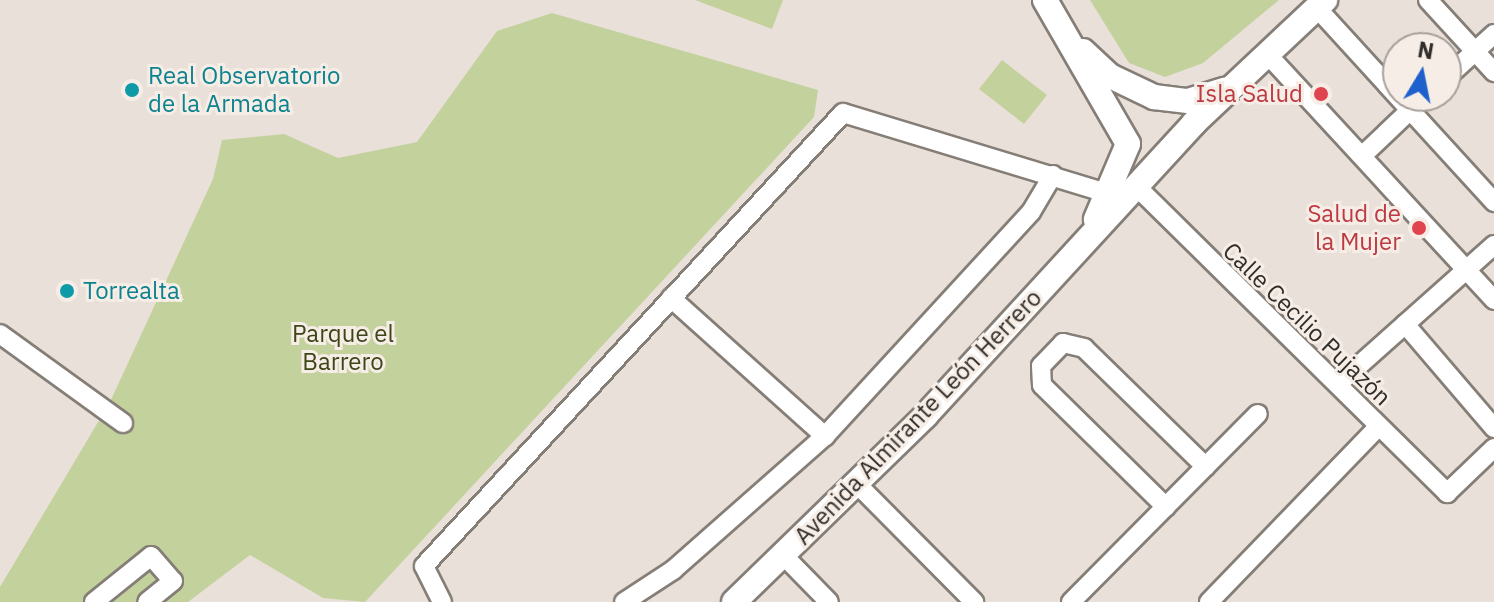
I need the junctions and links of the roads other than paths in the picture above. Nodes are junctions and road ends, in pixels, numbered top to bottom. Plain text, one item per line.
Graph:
1 (1045, 0) edge
2 (1428, 0) edge
3 (1321, 4) edge
4 (1062, 29) junction
5 (1494, 34) edge
6 (1476, 52) junction
7 (1269, 56) junction
8 (1462, 64) edge
9 (1494, 72) edge
10 (1382, 77) edge
11 (1238, 84) junction
12 (1407, 112) edge
13 (1411, 112) edge
14 (1363, 155) junction
15 (1053, 175) junction
16 (1137, 187) junction
17 (1109, 194) junction
18 (1494, 202) edge
19 (1095, 226) junction
20 (1494, 245) edge
21 (1467, 269) junction
22 (671, 298) junction
23 (1494, 300) edge
24 (1405, 324) junction
25 (0, 334) edge
26 (1338, 384) junction
27 (1258, 414) dead end
28 (123, 423) dead end
29 (1378, 427) junction
30 (1494, 428) edge
31 (825, 436) junction
32 (1494, 448) edge
33 (1206, 467) junction
34 (858, 485) junction
35 (1166, 507) junction
36 (784, 556) junction
37 (94, 602) edge
38 (147, 602) edge
39 (442, 602) edge
40 (624, 602) edge
41 (734, 602) edge
42 (829, 602) edge
43 (974, 602) edge
44 (1071, 602) edge
45 (1209, 602) edge

1 - 4 street
2 - 6 street
3 - 7 street, Avenida Almirante León Herrero
3 - 10 street
4 - 11 street
4 - 17 street, Avenida Almirante León Herrero
5 - 6 street
6 - 8 street
6 - 9 street
7 - 11 street, Avenida Almirante León Herrero
7 - 14 street
11 - 16 street, Avenida Almirante León Herrero
12 - 14 street
13 - 18 street
14 - 21 street
15 - 17 street
15 - 22 street
15 - 31 street
16 - 19 street, Avenida Almirante León Herrero
16 - 26 street, Calle Cecilio Pujazón
17 - 19 street, Avenida Almirante León Herrero
19 - 34 street, Avenida Almirante León Herrero
20 - 21 street
21 - 23 street
21 - 24 street
22 - 31 street
22 - 39 street
24 - 26 street
24 - 30 street
25 - 28 street
26 - 29 street, Calle Cecilio Pujazón
27 - 33 street
29 - 32 street, Calle Cecilio Pujazón
29 - 45 street
31 - 40 street
33 - 35 street
33 - 35 street
34 - 36 street, Avenida Almirante León Herrero
34 - 43 street
35 - 44 street
36 - 41 street, Avenida Almirante León Herrero
36 - 42 street
37 - 38 street

